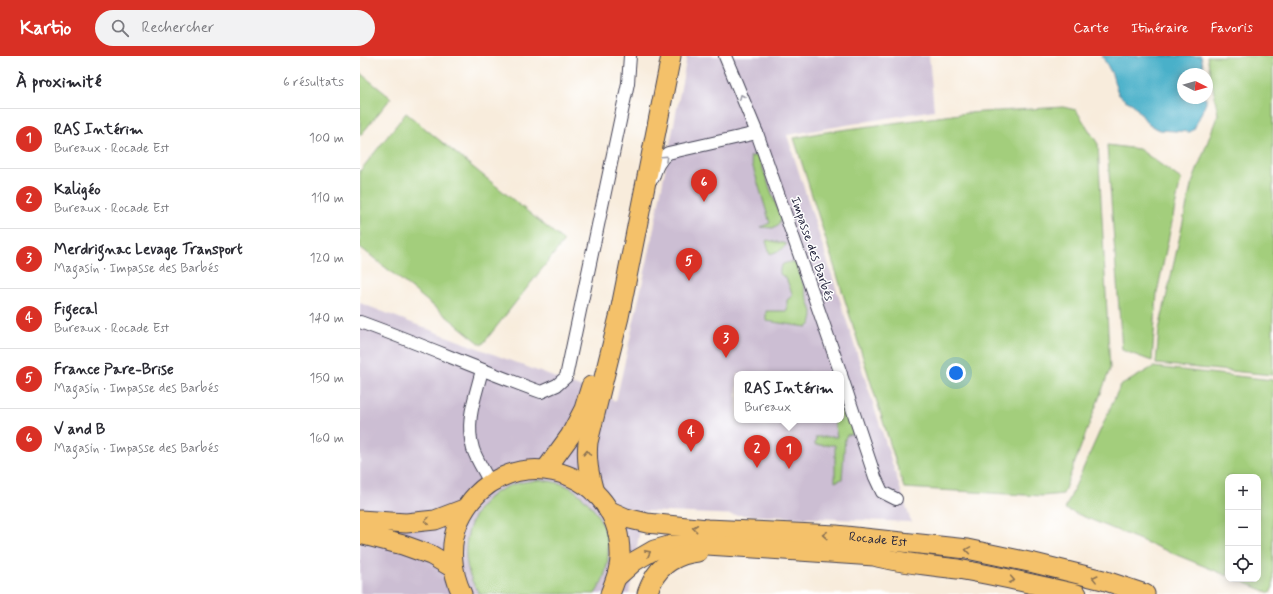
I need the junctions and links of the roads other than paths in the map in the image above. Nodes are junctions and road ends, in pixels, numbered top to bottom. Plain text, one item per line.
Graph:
1 (630, 56) edge
2 (659, 56) edge
3 (671, 56) edge
4 (725, 56) edge
5 (757, 133) junction
6 (624, 287) junction
7 (360, 322) edge
8 (482, 370) junction
9 (840, 371) edge
10 (844, 384) edge
11 (546, 469) junction
12 (490, 483) junction
13 (594, 492) junction
14 (896, 499) dead end
15 (464, 509) junction
16 (608, 510) junction
17 (360, 520) edge
18 (360, 534) edge
19 (891, 561) junction
20 (453, 568) junction
21 (617, 577) junction
22 (462, 594) edge
23 (610, 594) edge
24 (647, 594) edge
25 (1078, 594) edge
26 (1146, 594) edge

1 - 8 street
2 - 11 main road
3 - 6 main road
5 -> 4 street, Impasse des Barbés
6 -> 5 street
5 - 9 street, Impasse des Barbés
13 -> 6 main road
7 - 8 street
8 - 12 street
10 - 14 street, Impasse des Barbés
11 - 12 main road
11 - 13 main road
12 - 15 main road
13 - 16 main road
15 -> 17 main road
15 - 20 main road
16 - 21 main road
26 -> 16 main road, Rocade Est
18 - 20 main road
21 -> 19 main road, Rocade Est
19 - 24 main road
19 -> 25 main road, Rocade Est
20 - 22 main road
21 - 23 main road

